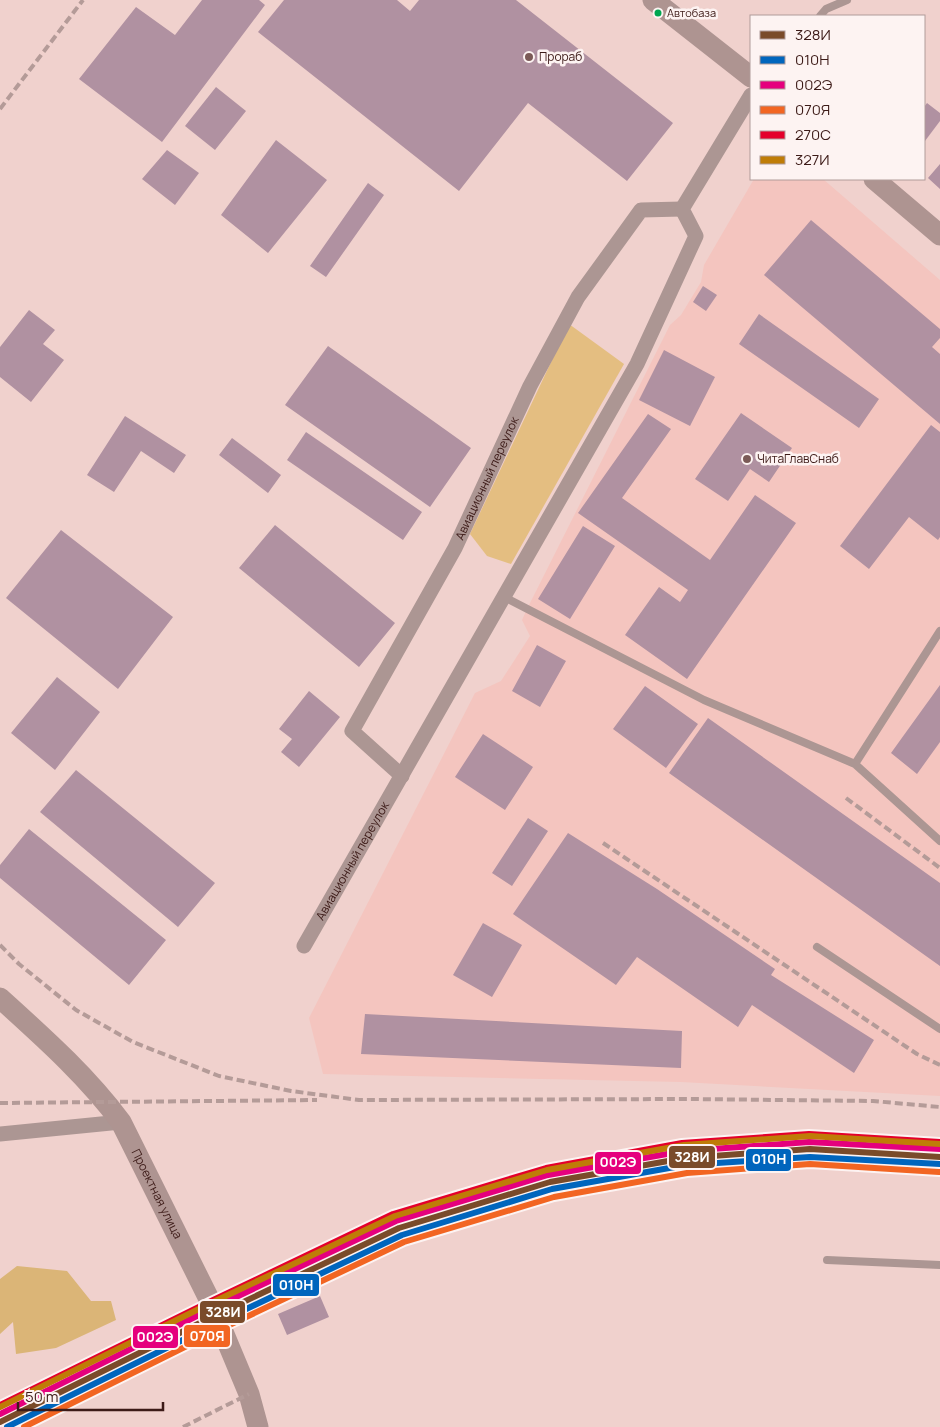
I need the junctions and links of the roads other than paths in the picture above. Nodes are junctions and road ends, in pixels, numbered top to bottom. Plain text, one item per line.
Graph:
1 (653, 0) edge
2 (832, 0) edge
3 (846, 0) edge
4 (826, 9) junction
5 (821, 15) edge
6 (750, 76) edge
7 (750, 98) edge
8 (875, 180) edge
9 (682, 209) junction
10 (940, 235) edge
11 (504, 597) junction
12 (940, 631) edge
13 (855, 764) junction
14 (402, 776) junction
15 (940, 841) edge
16 (304, 946) dead end
17 (817, 947) dead end
18 (0, 998) edge
19 (940, 1029) edge
20 (121, 1122) junction
21 (0, 1134) edge
22 (827, 1260) dead end
23 (940, 1265) edge
24 (258, 1427) edge

1 - 6 street
2 - 4 lane
3 - 4 lane
4 - 5 lane
7 - 9 street
8 - 10 street
9 - 11 street, Авиационный переулок
9 - 14 street, Авиационный переулок
11 - 13 lane
11 - 14 street, Авиационный переулок
12 - 13 lane
13 - 15 lane
14 - 16 street, Авиационный переулок
17 - 19 lane
18 - 20 street, Проектная улица
20 - 21 street
20 - 24 street, Проектная улица
22 - 23 lane

